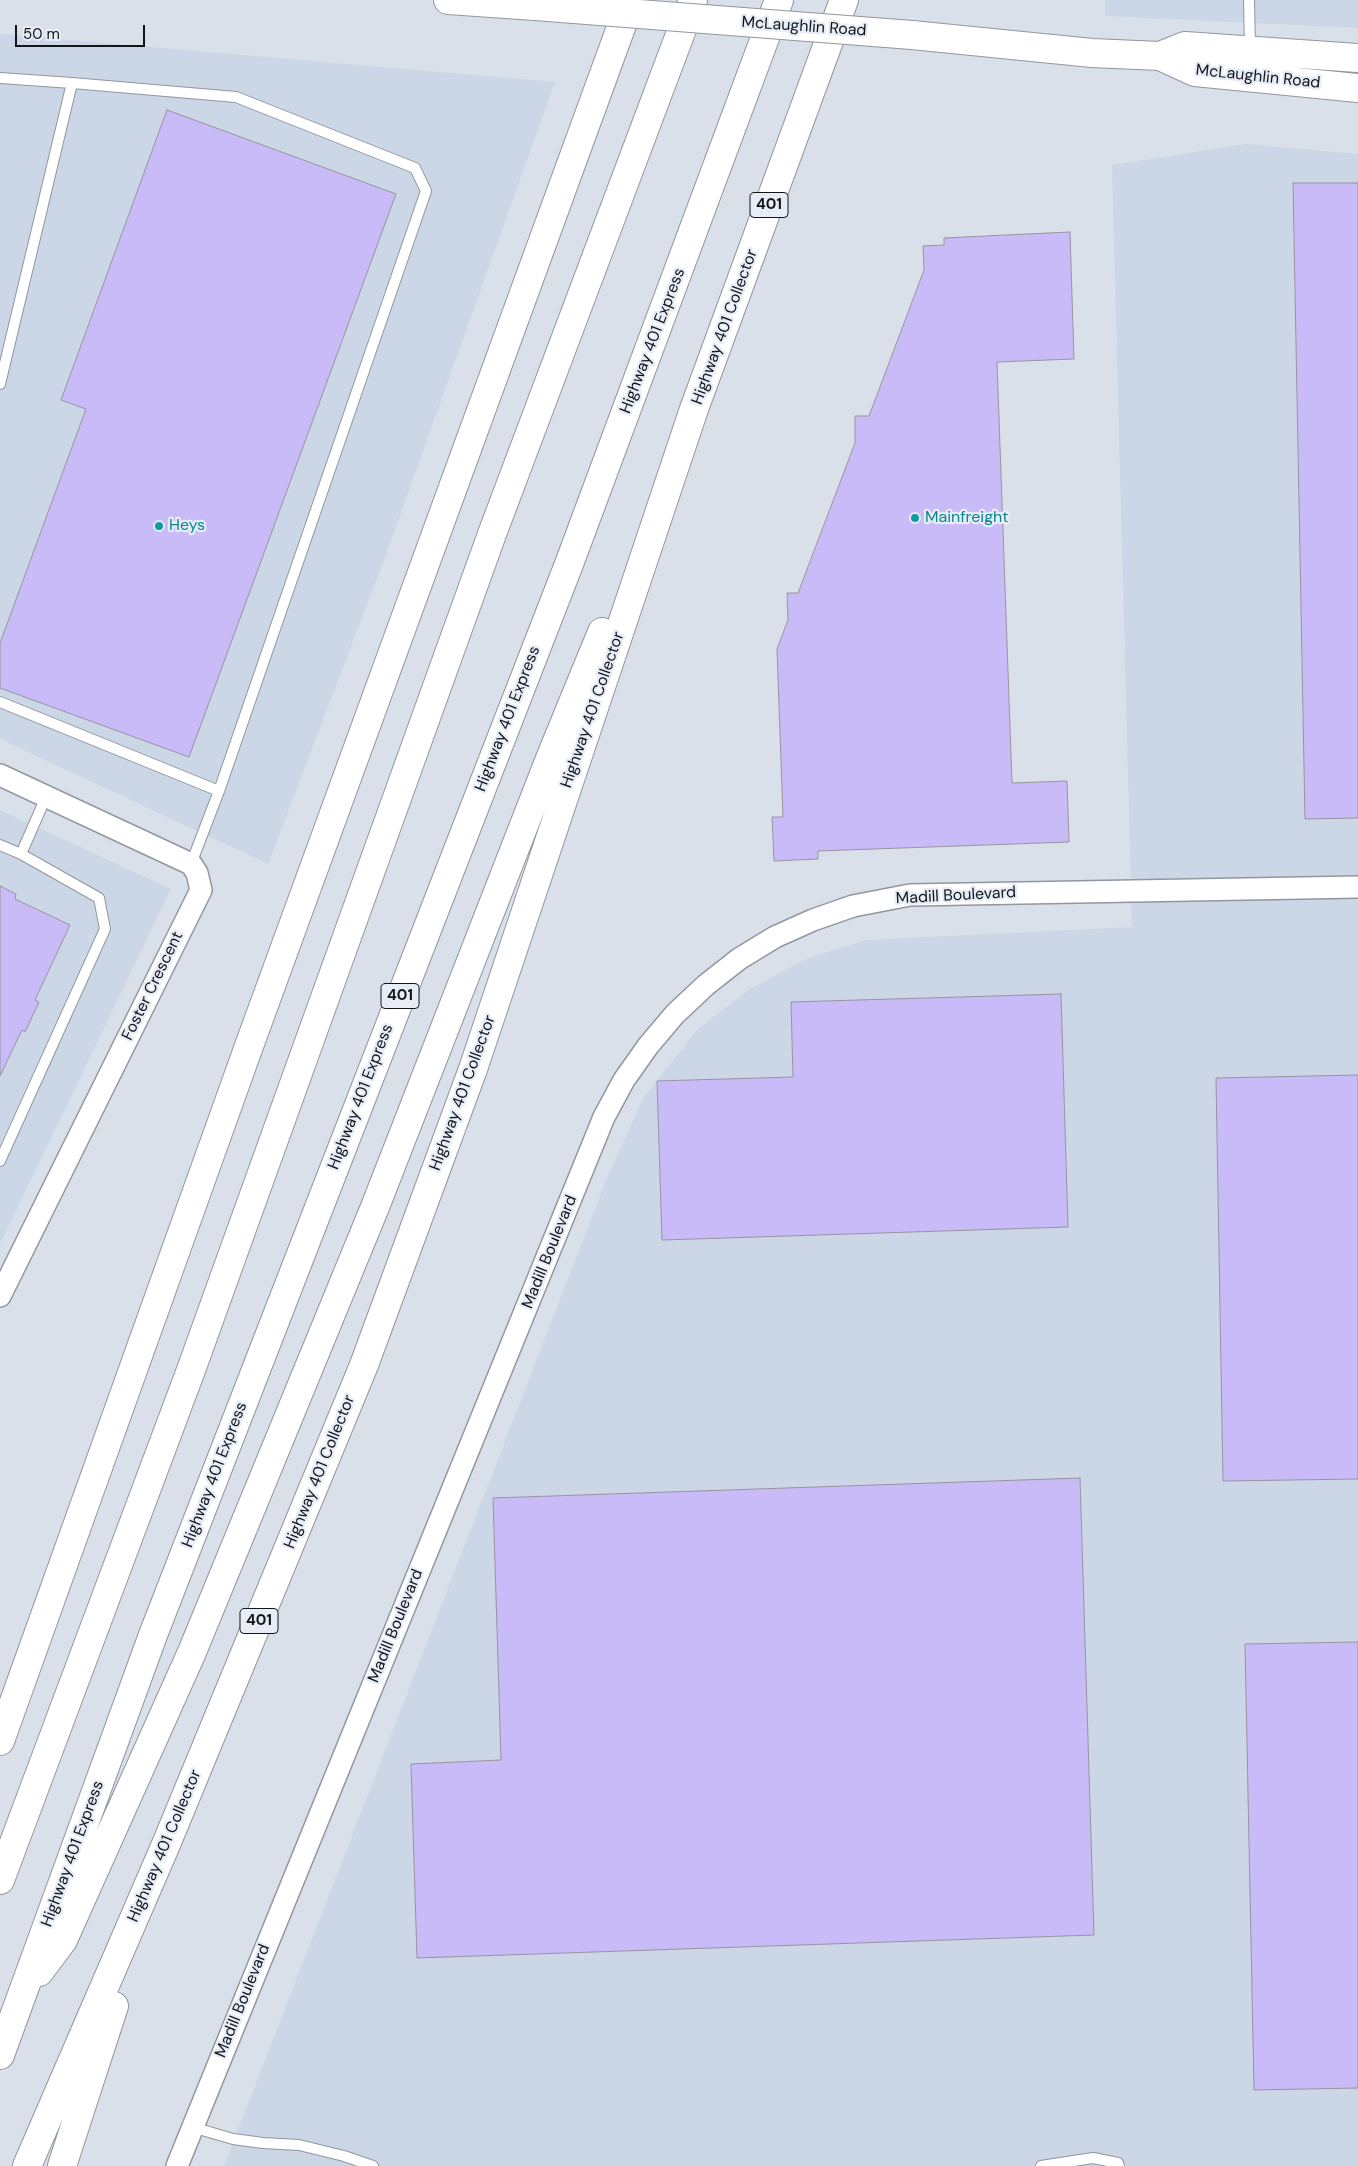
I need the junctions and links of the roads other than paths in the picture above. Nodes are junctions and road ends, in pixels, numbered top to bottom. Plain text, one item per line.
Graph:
1 (448, 0) edge
2 (631, 0) edge
3 (693, 0) edge
4 (779, 0) edge
5 (844, 0) edge
6 (1249, 0) edge
7 (1250, 51) junction
8 (1160, 56) junction
9 (1358, 58) edge
10 (0, 78) edge
11 (72, 83) junction
12 (1358, 88) edge
13 (0, 384) edge
14 (694, 409) junction
15 (0, 702) edge
16 (0, 775) edge
17 (219, 791) junction
18 (46, 797) junction
19 (0, 845) edge
20 (21, 854) junction
21 (191, 864) junction
22 (1358, 887) edge
23 (0, 1161) edge
24 (0, 1296) edge
25 (0, 1741) edge
26 (167, 1842) junction
27 (0, 1880) edge
28 (23, 1993) junction
29 (0, 2055) edge
30 (192, 2126) junction
31 (27, 2166) edge
32 (62, 2166) edge
33 (177, 2166) edge
34 (373, 2166) edge
35 (1041, 2166) edge
36 (1119, 2166) edge

1 - 8 main road, McLaughlin Road, bridge
2 - 25 main road
3 - 27 main road
4 - 28 main road, Highway 401 Express / 401
5 - 14 main road, Highway 401 Collector / 401
6 - 7 lane
7 - 8 main road, McLaughlin Road
7 - 9 main road, McLaughlin Road
8 - 12 main road, McLaughlin Road
10 - 11 lane
11 - 13 lane
11 - 17 lane
14 - 26 main road, Highway 401 Collector / 401
14 - 28 main road
15 - 17 lane
16 - 18 street
17 - 21 lane
18 - 20 lane
18 - 21 street
19 - 20 lane
20 - 23 lane
21 - 24 street, Foster Crescent
22 - 30 street, Madill Boulevard
26 - 31 main road, Highway 401 Collector / 401
26 - 32 main road
28 - 29 main road, Highway 401 Express / 401
30 - 33 street, Madill Boulevard
30 - 34 lane
35 - 36 lane

